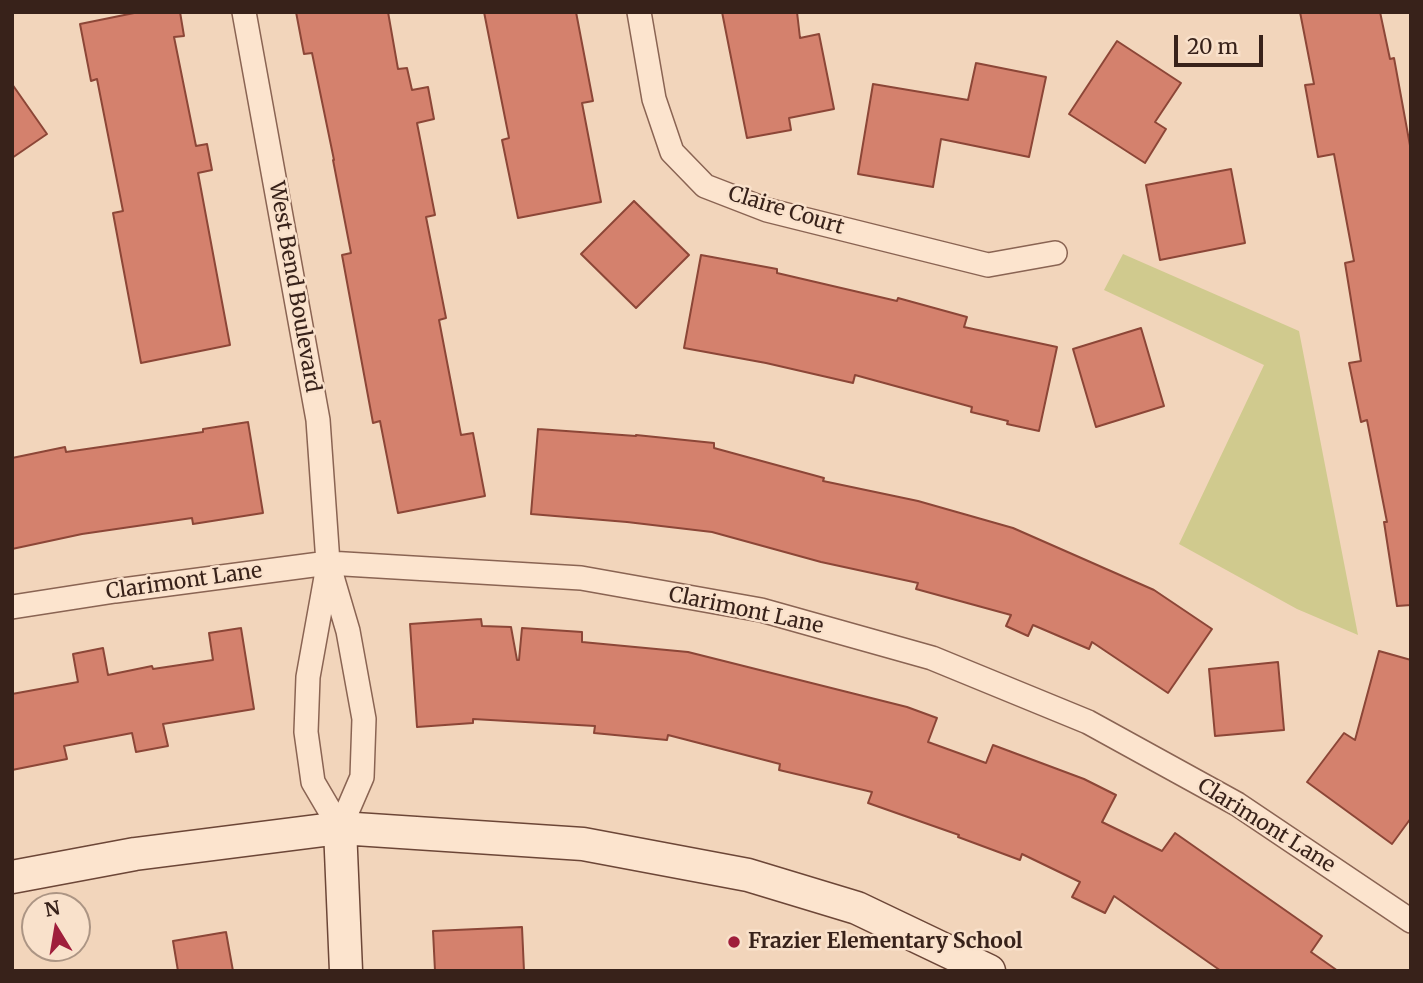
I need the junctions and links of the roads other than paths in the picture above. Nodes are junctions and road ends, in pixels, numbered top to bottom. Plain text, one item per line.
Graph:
1 (244, 12) edge
2 (639, 12) edge
3 (1055, 254) dead end
4 (328, 563) junction
5 (12, 607) edge
6 (340, 828) junction
7 (12, 877) edge
8 (1410, 920) edge
9 (346, 971) edge
10 (989, 971) edge

1 - 4 street, West Bend Boulevard
2 - 3 street, Claire Court
4 - 5 street, Clarimont Lane
4 - 6 street, West Bend Boulevard
4 - 6 street, West Bend Boulevard
4 - 8 street, Clarimont Lane
6 - 7 street
6 - 9 street, West Bend Boulevard
6 - 10 street

